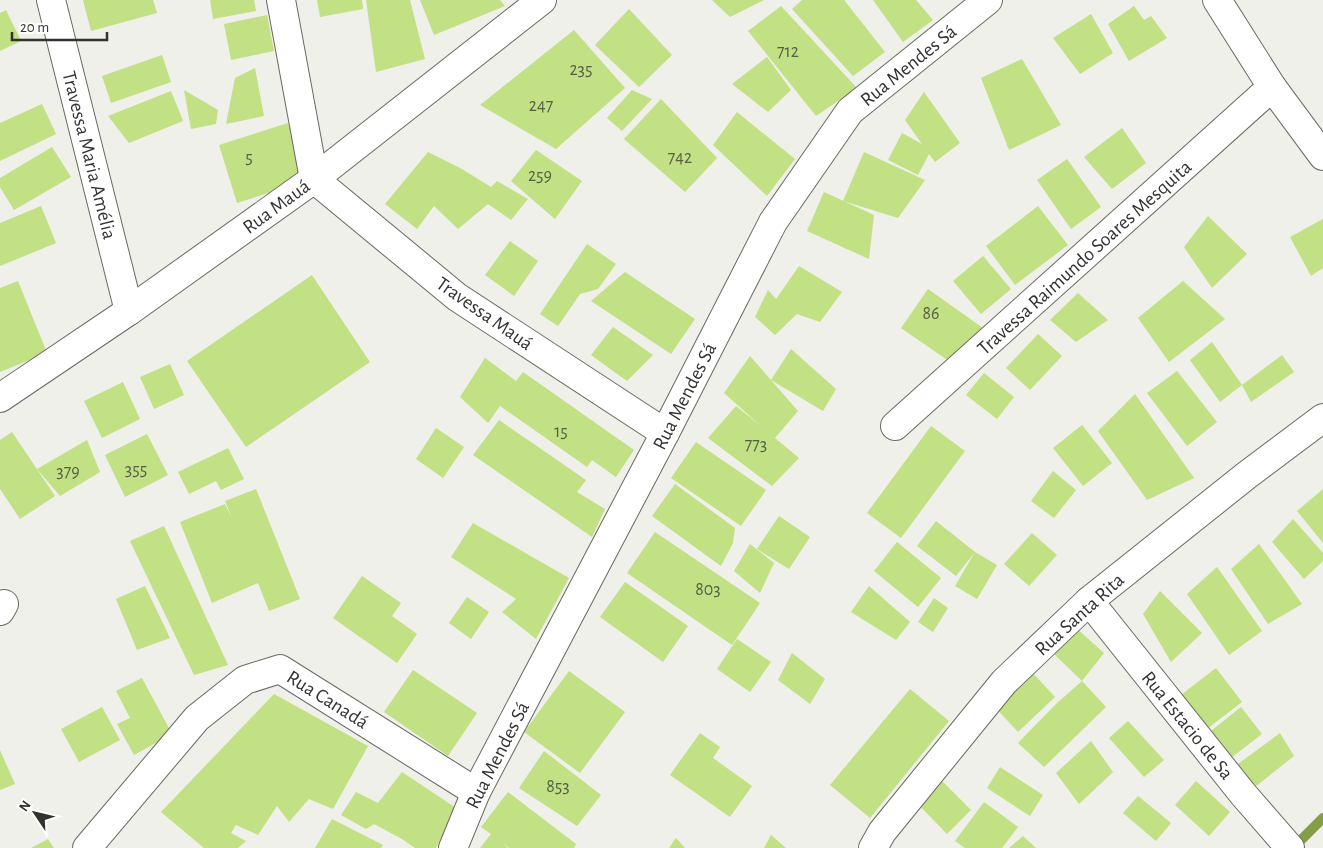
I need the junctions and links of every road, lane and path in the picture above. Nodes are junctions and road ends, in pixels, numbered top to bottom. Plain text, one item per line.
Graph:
1 (51, 0) edge
2 (281, 0) edge
3 (988, 0) edge
4 (1217, 0) edge
5 (536, 2) edge
6 (1272, 87) junction
7 (1323, 156) edge
8 (314, 179) junction
9 (130, 311) junction
10 (0, 398) edge
11 (1323, 418) edge
12 (895, 426) dead end
13 (665, 433) junction
14 (1089, 601) junction
15 (476, 792) junction
16 (87, 848) edge
17 (453, 848) edge
18 (873, 848) edge
19 (1290, 848) edge

1 - 9 street, Travessa Maria Amélia
2 - 8 street
3 - 13 street, Rua Mendes Sá
4 - 6 street
5 - 8 street, Rua Mauá
6 - 7 street
6 - 12 street, Travessa Raimundo Soares Mesquita
8 - 9 street, Rua Mauá
8 - 13 street, Travessa Mauá
9 - 10 street, Rua Mauá
11 - 14 street, Rua Santa Rita
13 - 15 street, Rua Mendes Sá
14 - 18 street, Rua Santa Rita
14 - 19 street, Rua Estacio de Sa
15 - 16 street, Rua Canadá
15 - 17 street, Rua Mendes Sá

